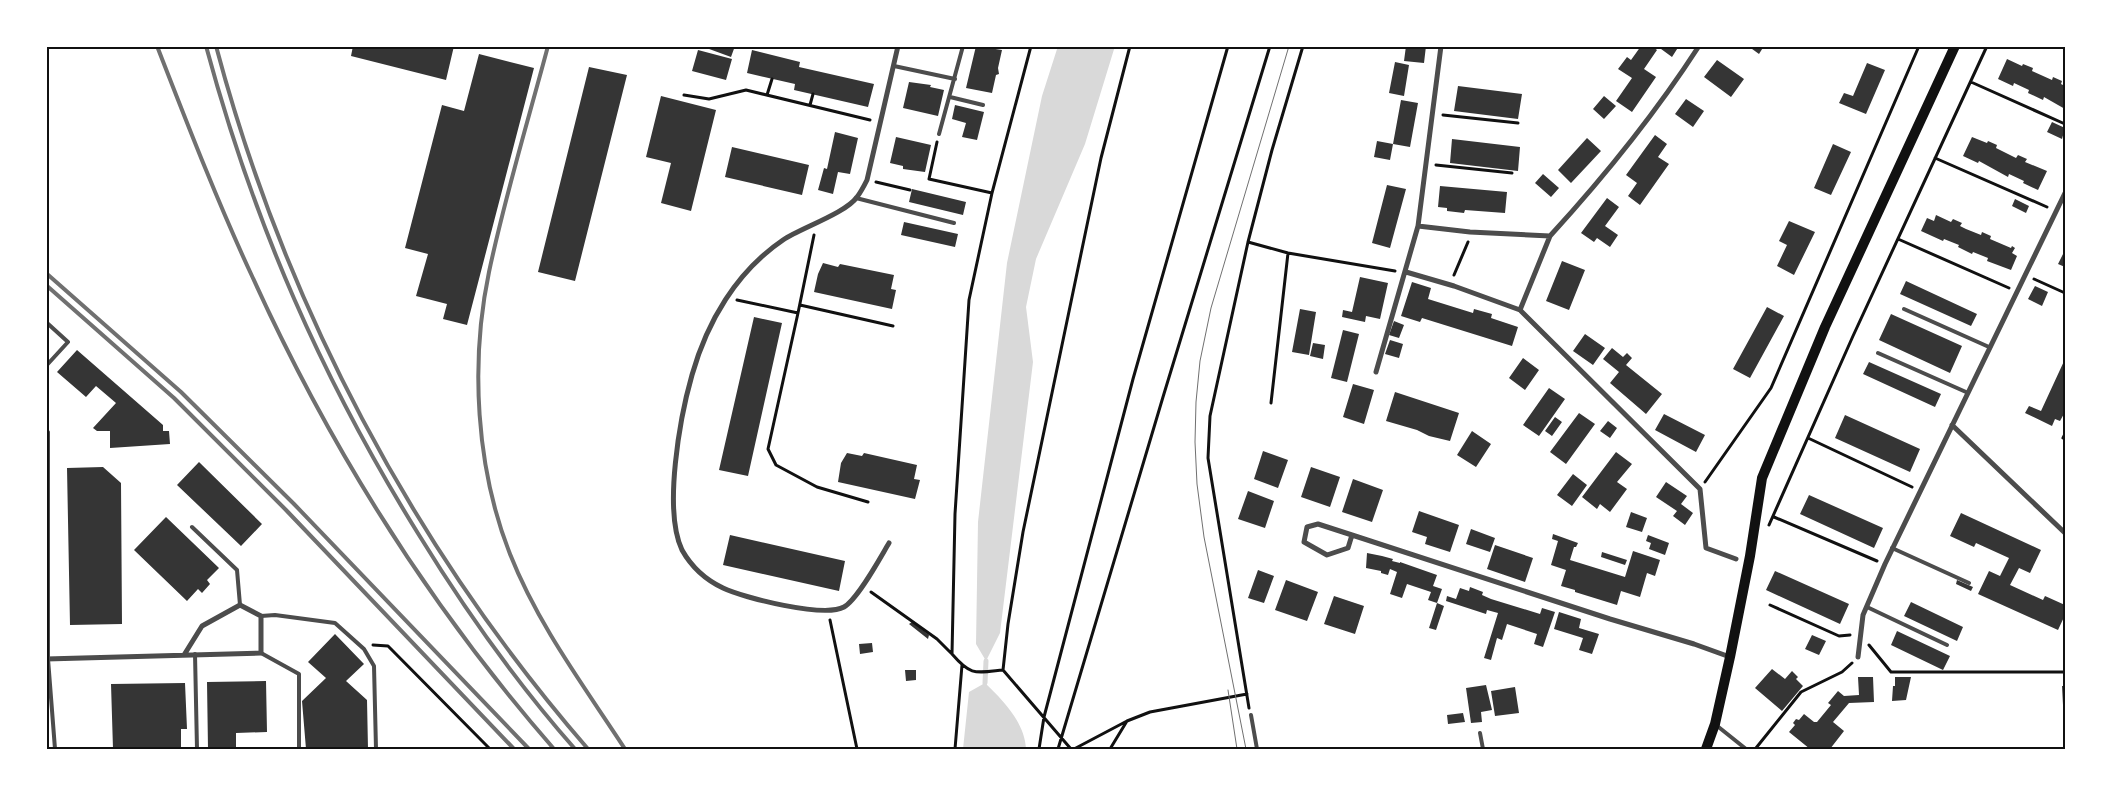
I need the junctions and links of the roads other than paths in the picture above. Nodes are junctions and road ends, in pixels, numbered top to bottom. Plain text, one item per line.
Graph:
1 (898, 46) edge
2 (963, 46) edge
3 (1440, 46) edge
4 (1700, 46) edge
5 (1955, 46) edge
6 (894, 66) junction
7 (954, 79) junction
8 (950, 97) junction
9 (983, 105) dead end
10 (939, 134) road end
11 (2065, 193) edge
12 (856, 198) junction
13 (954, 223) dead end
14 (1418, 226) junction
15 (1550, 236) junction
16 (1406, 272) junction
17 (1904, 309) dead end
18 (1520, 310) junction
19 (46, 322) edge
20 (1989, 347) junction
21 (1878, 353) dead end
22 (46, 366) edge
23 (1376, 372) dead end
24 (1966, 392) junction
25 (1952, 425) junction
26 (47, 432) edge
27 (192, 527) dead end
28 (2065, 533) edge
29 (1352, 535) junction
30 (889, 543) dead end
31 (1892, 548) junction
32 (1736, 559) dead end
33 (1969, 584) dead end
34 (240, 605) junction
35 (1867, 608) junction
36 (261, 616) junction
37 (1947, 645) dead end
38 (261, 653) junction
39 (195, 654) junction
40 (184, 655) junction
41 (1730, 656) junction
42 (1858, 657) road end
43 (47, 659) edge
44 (1250, 715) dead end
45 (1715, 724) junction
46 (1480, 733) dead end
47 (54, 749) edge
48 (197, 749) edge
49 (299, 749) edge
50 (376, 749) edge
51 (1257, 749) edge
52 (1483, 749) edge
53 (1706, 749) edge
54 (1746, 749) edge

1 - 6 street
2 - 7 lane
3 - 14 street
4 - 15 street
5 - 41 main road
6 - 7 lane
6 - 12 street
7 - 8 lane
8 - 9 lane
8 - 10 lane
11 - 20 street
12 - 13 lane
12 - 30 street
14 - 15 street
14 - 16 street
15 - 18 street
16 - 18 street
16 - 23 street
17 - 20 lane
18 - 32 street
19 - 22 lane
20 - 24 street
21 - 24 lane
24 - 25 street
25 - 28 street
25 - 31 street
26 - 43 lane
27 - 34 lane
29 - 29 street
29 - 41 street
31 - 33 lane
31 - 35 street
34 - 36 street
34 - 40 street
35 - 37 lane
35 - 42 street
36 - 38 street
36 - 50 lane
38 - 39 street
38 - 49 lane
39 - 40 street
39 - 48 lane
40 - 43 street
41 - 45 main road
43 - 47 lane
44 - 51 lane
45 - 53 main road
45 - 54 lane
46 - 52 lane

